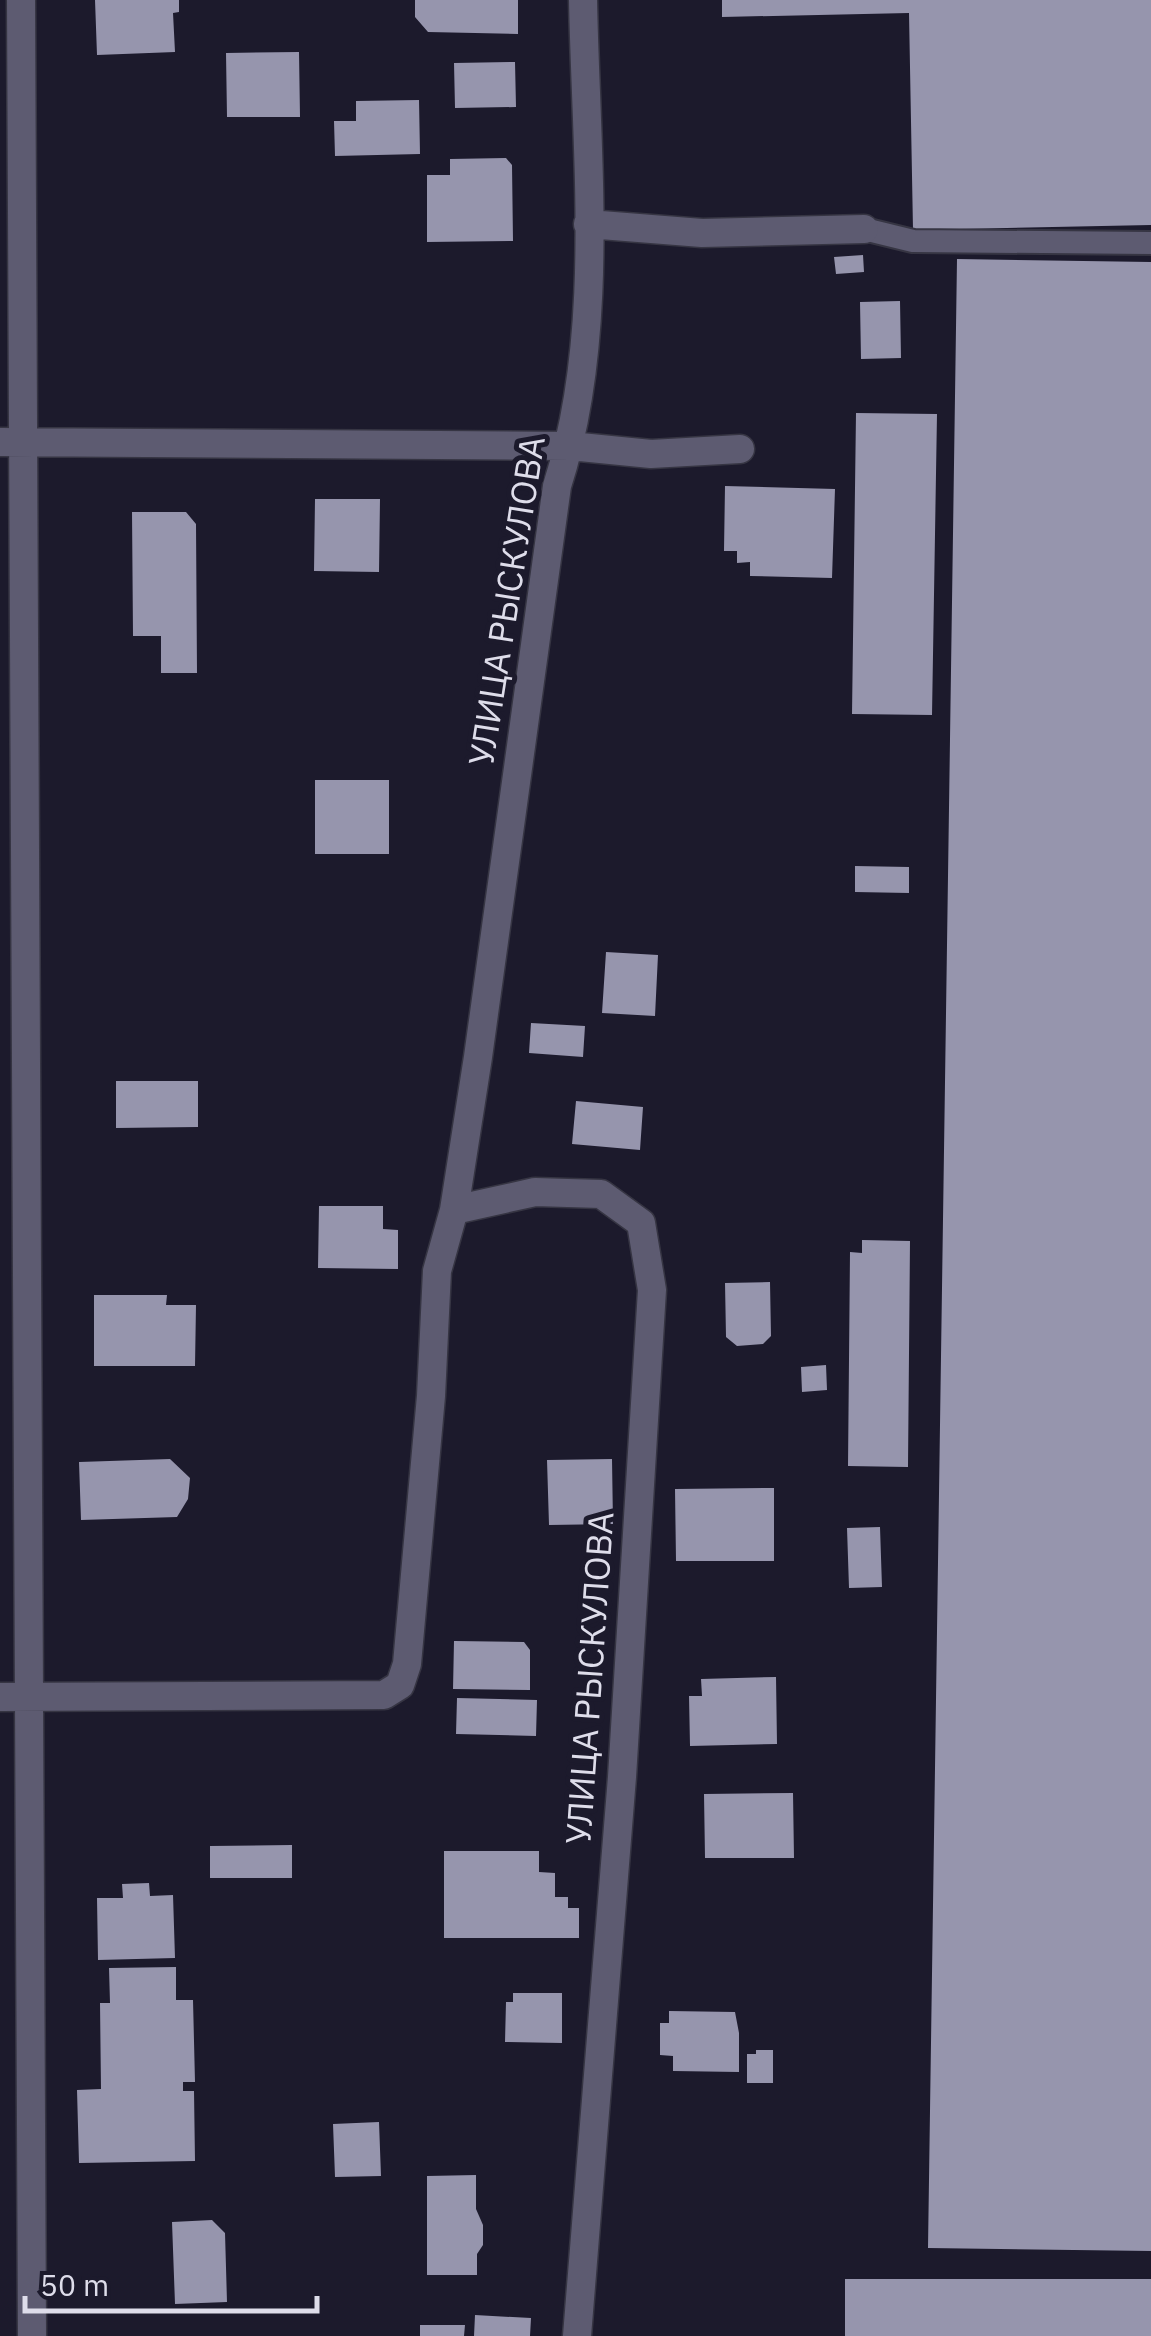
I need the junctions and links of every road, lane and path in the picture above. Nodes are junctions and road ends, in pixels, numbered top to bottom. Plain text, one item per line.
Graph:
1 (20, 0) edge
2 (583, 0) edge
3 (588, 224) junction
4 (864, 229) joint
5 (1151, 243) edge
6 (12, 442) edge
7 (570, 446) junction
8 (740, 449) dead end
9 (454, 1210) junction
10 (14, 1697) edge
11 (32, 2336) edge
12 (576, 2336) edge

1 - 6 street
2 - 3 street, УЛИЦА РЫСКУЛОВА
3 - 4 street
3 - 7 street, УЛИЦА РЫСКУЛОВА
4 - 5 lane
6 - 7 street
6 - 10 street
7 - 8 street
7 - 9 street, УЛИЦА РЫСКУЛОВА
9 - 10 street, УЛИЦА РЫСКУЛОВА
9 - 12 street, УЛИЦА РЫСКУЛОВА
10 - 11 street

